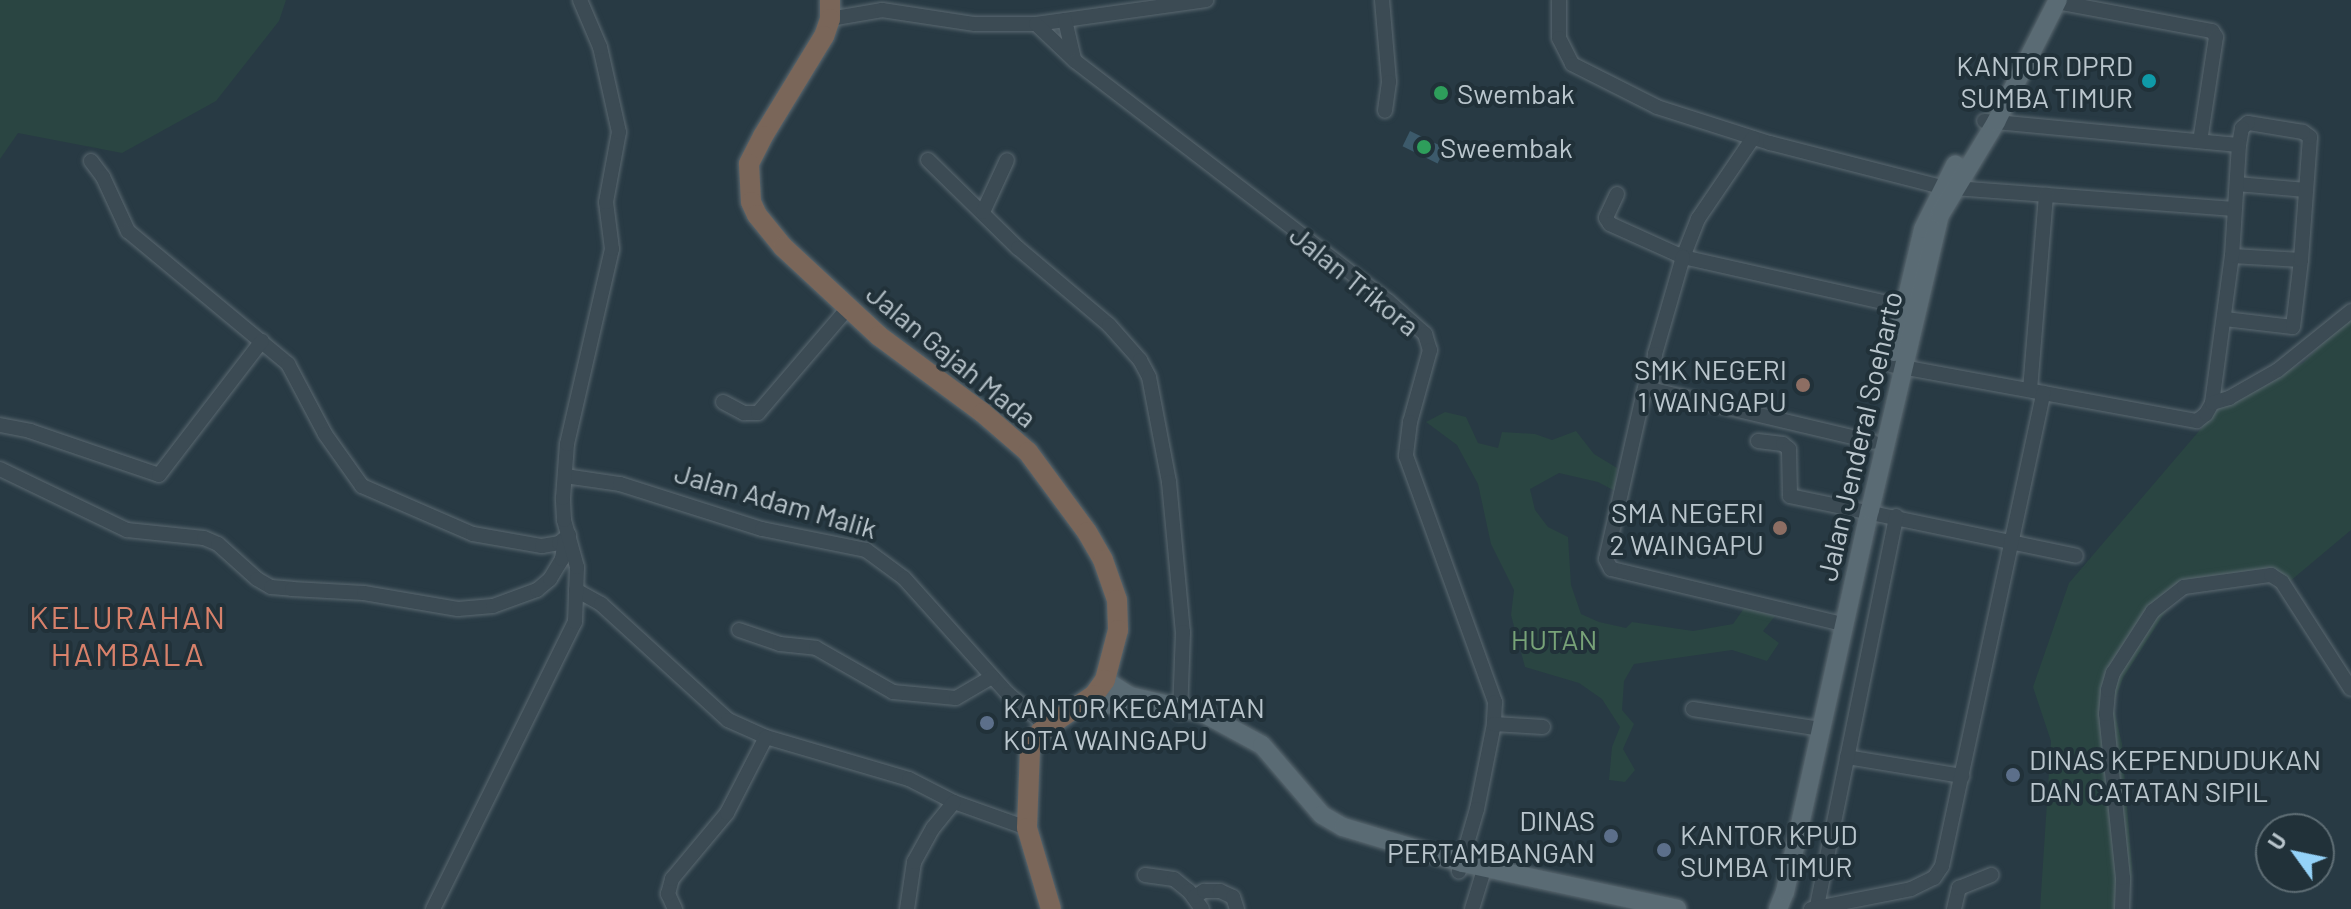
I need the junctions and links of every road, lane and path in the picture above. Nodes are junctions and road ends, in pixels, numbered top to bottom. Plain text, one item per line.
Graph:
1 (580, 0) edge
2 (1205, 0) edge
3 (1382, 0) edge
4 (1559, 0) edge
5 (2053, 1) edge
6 (830, 10) edge
7 (1065, 20) junction
8 (1036, 24) junction
9 (1075, 61) junction
10 (1385, 111) dead end
11 (1990, 122) junction
12 (1753, 138) junction
13 (2200, 141) junction
14 (2239, 145) junction
15 (928, 160) dead end
16 (1007, 160) dead end
17 (91, 161) dead end
18 (2237, 184) junction
19 (1948, 187) junction
20 (2306, 190) junction
21 (1617, 194) dead end
22 (2046, 195) junction
23 (2234, 209) junction
24 (983, 212) junction
25 (2232, 256) junction
26 (1683, 257) junction
27 (2301, 260) junction
28 (1904, 307) junction
29 (848, 308) junction
30 (2351, 311) edge
31 (2225, 319) junction
32 (262, 341) junction
33 (1897, 366) junction
34 (1651, 389) junction
35 (2037, 392) junction
36 (723, 402) dead end
37 (2212, 403) junction
38 (0, 425) edge
39 (1758, 441) dead end
40 (1873, 442) junction
41 (0, 469) edge
42 (565, 476) junction
43 (1865, 510) junction
44 (1896, 516) junction
45 (567, 537) junction
46 (2009, 541) junction
47 (2076, 556) dead end
48 (576, 590) junction
49 (1834, 622) junction
50 (739, 630) dead end
51 (992, 677) junction
52 (1105, 680) junction
53 (2351, 689) edge
54 (1082, 704) junction
55 (1180, 709) junction
56 (1693, 709) dead end
57 (1494, 724) junction
58 (1543, 727) dead end
59 (1816, 728) junction
60 (1044, 729) junction
61 (766, 737) junction
62 (1847, 757) junction
63 (1962, 776) junction
64 (954, 802) junction
65 (1027, 828) junction
66 (1461, 867) junction
67 (1145, 875) dead end
68 (1992, 875) dead end
69 (1482, 876) junction
70 (1602, 898) junction
71 (1198, 903) edge
72 (1814, 908) edge
73 (433, 909) edge
74 (675, 909) edge
75 (907, 909) edge
76 (1051, 909) edge
77 (1061, 909) edge
78 (1237, 909) edge
79 (1472, 909) edge
80 (1631, 909) edge
81 (1677, 909) edge
82 (1770, 909) edge
83 (1778, 909) edge
84 (1954, 909) edge
85 (2122, 909) edge

1 - 42 street
2 - 7 street
3 - 10 street
4 - 12 street
5 - 11 main road, Jalan Jenderal Soeharto
5 - 13 street
6 - 8 street
6 - 29 highway, Jalan Gajah Mada
7 - 8 street
7 - 9 street
8 - 9 street, Jalan Trikora
9 - 57 street, Jalan Trikora
11 - 13 street
11 - 19 main road, Jalan Jenderal Soeharto
12 - 19 street
12 - 26 street
13 - 14 street
14 - 18 street
14 - 20 street
15 - 24 street
16 - 24 street
17 - 32 street
18 - 20 street
18 - 23 street
19 - 22 street
19 - 28 main road, Jalan Jenderal Soeharto
19 - 33 main road, Jalan Jenderal Soeharto
20 - 27 street
21 - 26 street
22 - 23 street
22 - 35 street
23 - 25 street
24 - 55 street
25 - 27 street
25 - 31 street
26 - 28 street
26 - 34 street
27 - 31 street
28 - 33 main road, Jalan Jenderal Soeharto
29 - 36 street
29 - 52 highway, Jalan Gajah Mada
30 - 37 street
31 - 37 street
32 - 38 street
32 - 45 street
33 - 35 street
33 - 40 main road, Jalan Jenderal Soeharto
33 - 43 main road, Jalan Jenderal Soeharto
34 - 40 street
34 - 49 street
35 - 37 street
35 - 46 street
39 - 43 street
40 - 43 main road, Jalan Jenderal Soeharto
41 - 45 street
42 - 45 street
42 - 51 street, Jalan Adam Malik
43 - 44 street
43 - 49 main road, Jalan Jenderal Soeharto
43 - 59 main road, Jalan Jenderal Soeharto
44 - 46 street
44 - 62 street
45 - 48 street
46 - 47 street
46 - 63 street
48 - 61 street
48 - 73 street
49 - 59 main road, Jalan Jenderal Soeharto
50 - 51 street
51 - 60 street, Jalan Adam Malik
52 - 54 highway, Jalan Gajah Mada
52 - 55 main road
53 - 85 street
54 - 55 main road
54 - 60 highway, Jalan Gajah Mada
55 - 66 main road
56 - 59 street
57 - 58 street
57 - 66 street, Jalan Trikora
59 - 82 main road, Jalan Jenderal Soeharto
59 - 83 main road, Jalan Jenderal Soeharto
60 - 65 highway
60 - 77 highway
61 - 64 street
61 - 74 street
62 - 63 street
62 - 72 street
63 - 72 street
64 - 65 street
64 - 75 street
65 - 76 highway
66 - 69 main road
66 - 70 main road
67 - 71 street
68 - 84 street
69 - 70 main road
69 - 79 street
70 - 80 main road
70 - 81 main road
71 - 78 street

